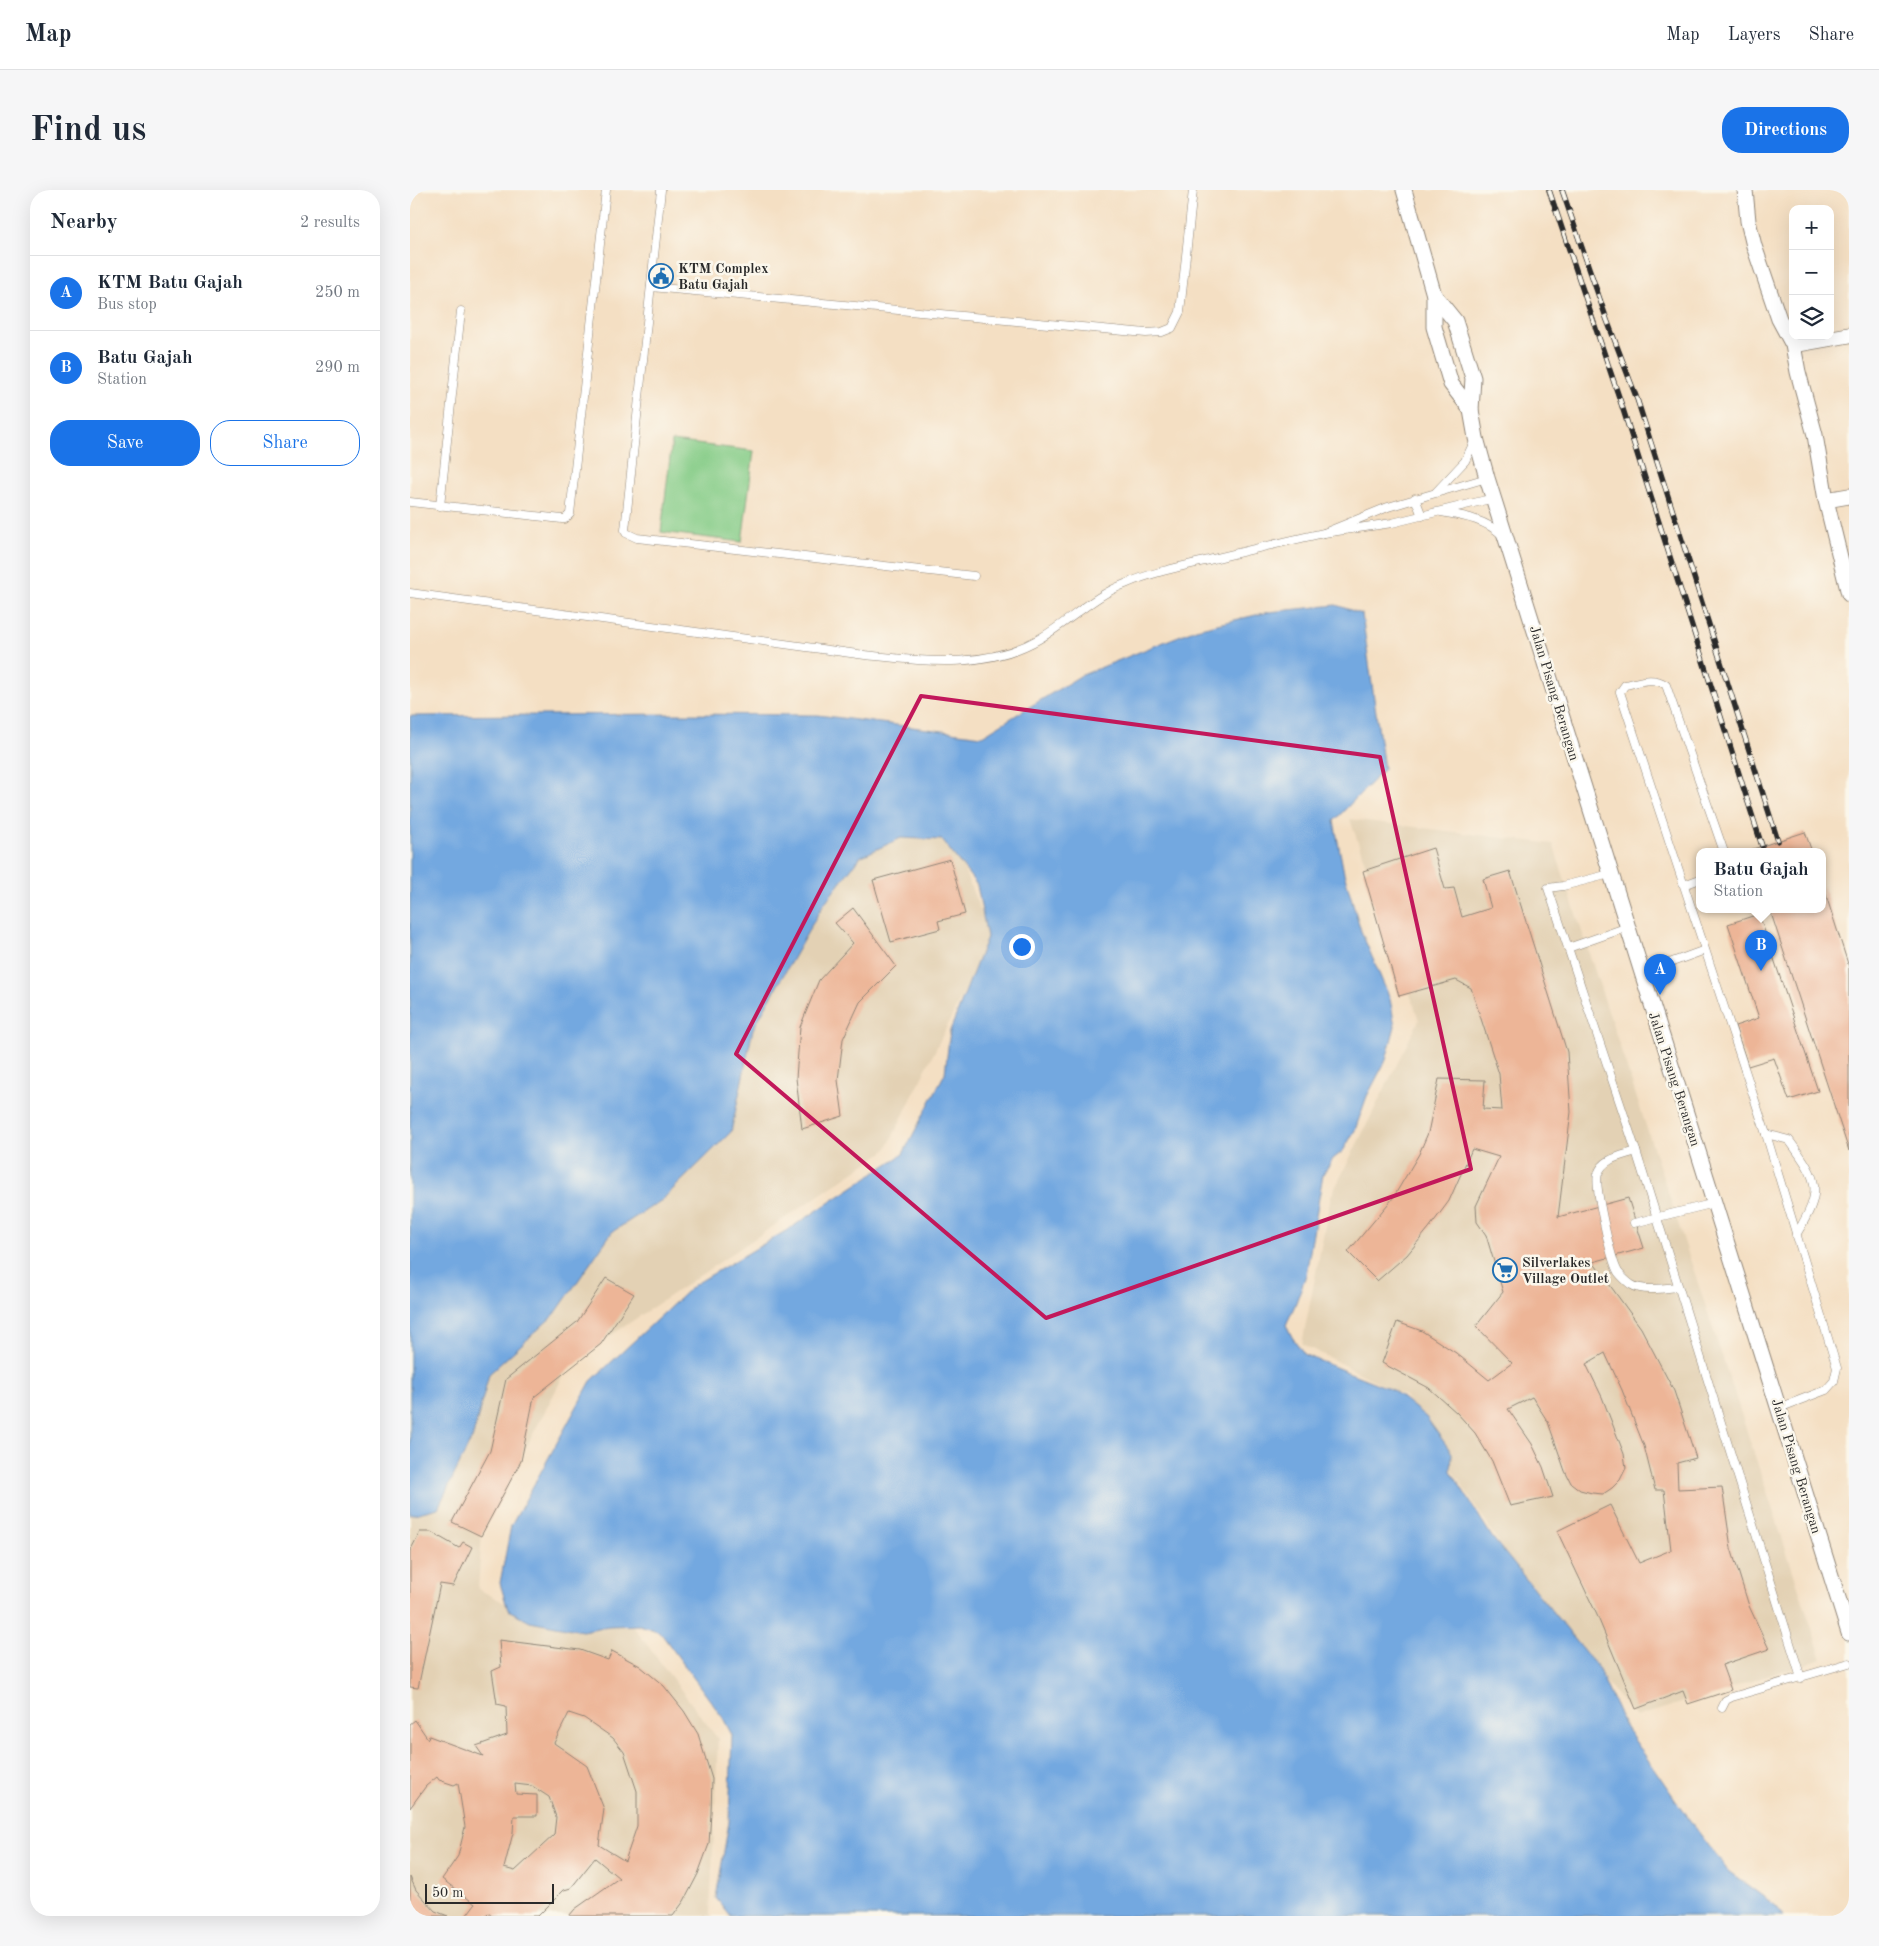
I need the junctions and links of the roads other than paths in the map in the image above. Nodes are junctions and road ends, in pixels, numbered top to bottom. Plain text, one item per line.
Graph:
1 (606, 190) edge
2 (661, 190) edge
3 (1193, 190) edge
4 (1404, 190) edge
5 (1745, 190) edge
6 (652, 287) junction
7 (1434, 295) junction
8 (461, 311) dead end
9 (1455, 322) junction
10 (1434, 327) junction
11 (1849, 335) edge
12 (1793, 345) junction
13 (1473, 378) junction
14 (1451, 384) junction
15 (1471, 410) junction
16 (1476, 438) junction
17 (1487, 478) junction
18 (1434, 493) junction
19 (1849, 496) edge
20 (1415, 498) junction
21 (1494, 498) junction
22 (1826, 500) junction
23 (410, 502) edge
24 (440, 506) junction
25 (1437, 512) junction
26 (1422, 516) junction
27 (1324, 533) junction
28 (1508, 542) junction
29 (974, 576) dead end
30 (410, 593) edge
31 (1849, 594) edge
32 (1723, 848) edge
33 (1610, 874) junction
34 (1696, 880) edge
35 (1684, 885) junction
36 (1628, 928) junction
37 (1568, 948) junction
38 (1705, 950) junction
39 (1642, 973) junction
40 (1766, 1134) junction
41 (1636, 1151) junction
42 (1715, 1203) junction
43 (1656, 1218) junction
44 (1634, 1223) dead end
45 (1796, 1236) junction
46 (1678, 1287) junction
47 (1779, 1408) junction
48 (1849, 1633) edge
49 (1849, 1663) edge
50 (1801, 1678) junction
51 (1722, 1708) dead end

1 - 24 lane
2 - 6 lane
3 - 6 lane
4 - 7 street, Jalan Pisang Berangan
5 - 12 street
6 - 29 lane
7 - 9 street, Jalan Pisang Berangan
7 - 10 street, Jalan Pisang Berangan
8 - 24 lane
9 - 10 street
9 - 13 street, Jalan Pisang Berangan
10 - 14 street, Jalan Pisang Berangan
11 - 12 street
12 - 22 street
13 - 14 street
13 - 15 street, Jalan Pisang Berangan
14 - 15 street, Jalan Pisang Berangan
15 - 16 street, Jalan Pisang Berangan
16 - 17 street, Jalan Pisang Berangan
16 - 18 lane
17 - 18 lane
17 - 21 street, Jalan Pisang Berangan
18 - 20 lane
19 - 22 street
20 - 26 lane
20 - 27 lane
21 - 25 lane
21 - 28 street, Jalan Pisang Berangan
22 - 31 street
23 - 24 lane
25 - 26 lane
25 - 28 lane
26 - 27 lane
27 - 30 lane
28 - 33 street, Jalan Pisang Berangan
32 - 35 lane
33 - 36 street, Jalan Pisang Berangan
33 - 37 lane
34 - 35 lane
35 - 38 lane
36 - 37 lane
36 - 39 street, Jalan Pisang Berangan
37 - 41 lane
38 - 39 lane
38 - 40 lane
39 - 42 street, Jalan Pisang Berangan
40 - 45 lane
40 - 45 lane
41 - 43 lane
41 - 46 lane
42 - 43 lane
42 - 47 street, Jalan Pisang Berangan
43 - 44 lane
43 - 46 lane
45 - 47 lane
46 - 50 lane
47 - 48 street, Jalan Pisang Berangan
49 - 50 lane
50 - 51 lane

